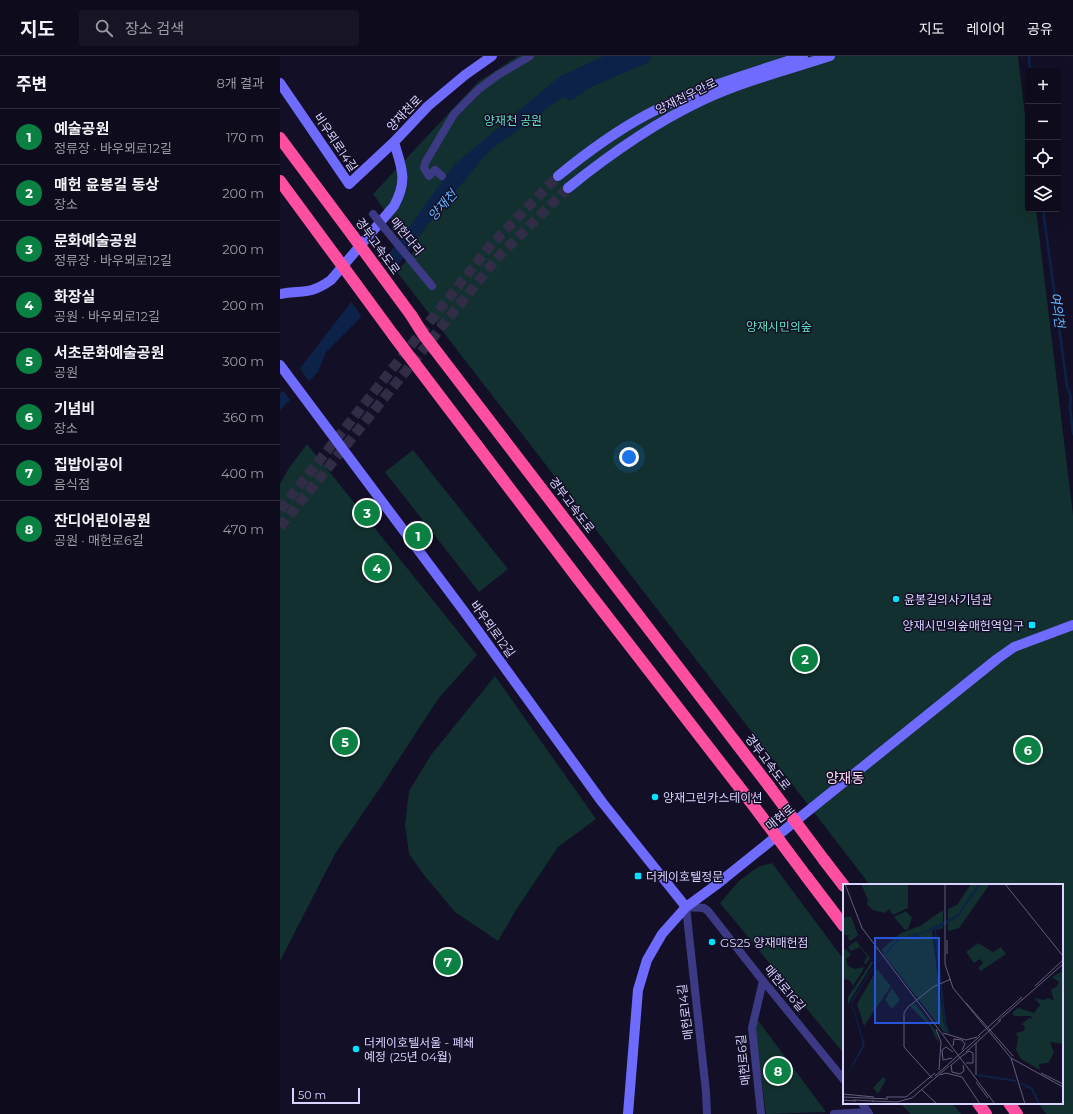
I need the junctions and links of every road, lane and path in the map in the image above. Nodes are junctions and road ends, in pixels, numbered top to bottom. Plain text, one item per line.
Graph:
1 (492, 56) edge
2 (530, 56) edge
3 (803, 56) edge
4 (830, 56) edge
5 (750, 78) junction
6 (280, 83) edge
7 (280, 138) edge
8 (394, 142) junction
9 (442, 176) dead end
10 (558, 176) tunnel mouth
11 (280, 181) edge
12 (568, 188) tunnel mouth
13 (373, 214) dead end
14 (432, 286) dead end
15 (280, 294) edge
16 (280, 365) edge
17 (1072, 626) edge
18 (843, 885) edge
19 (686, 907) junction
20 (843, 925) edge
21 (763, 982) junction
22 (843, 1079) edge
23 (863, 1104) edge
24 (979, 1104) edge
25 (1010, 1104) edge
26 (868, 1113) edge
27 (628, 1114) edge
28 (707, 1114) edge
29 (761, 1114) edge
30 (834, 1114) edge
31 (986, 1114) edge
32 (1017, 1114) edge

1 - 8 street, 양재천로
2 - 9 street
3 - 5 street, 양재천우안로
4 - 5 street, 양재천우안로
5 - 10 street, 양재천우안로
5 - 12 street, 양재천우안로
6 - 8 street, 비우뫼로14길
7 - 18 highway, 경부고속도로, bridge
8 - 15 street, 양재천로
11 - 20 highway, bridge
13 - 14 street, 매헌다리, bridge
16 - 19 street, 바우뫼로12길
17 - 19 street, 매헌로
19 - 21 street, 매헌로16길
19 - 27 street, 매헌로
19 - 28 street, 매헌로14길
21 - 22 street, 매헌로16길
21 - 29 street, 매헌로6길
23 - 26 street
24 - 31 highway
25 - 32 highway
26 - 30 street

